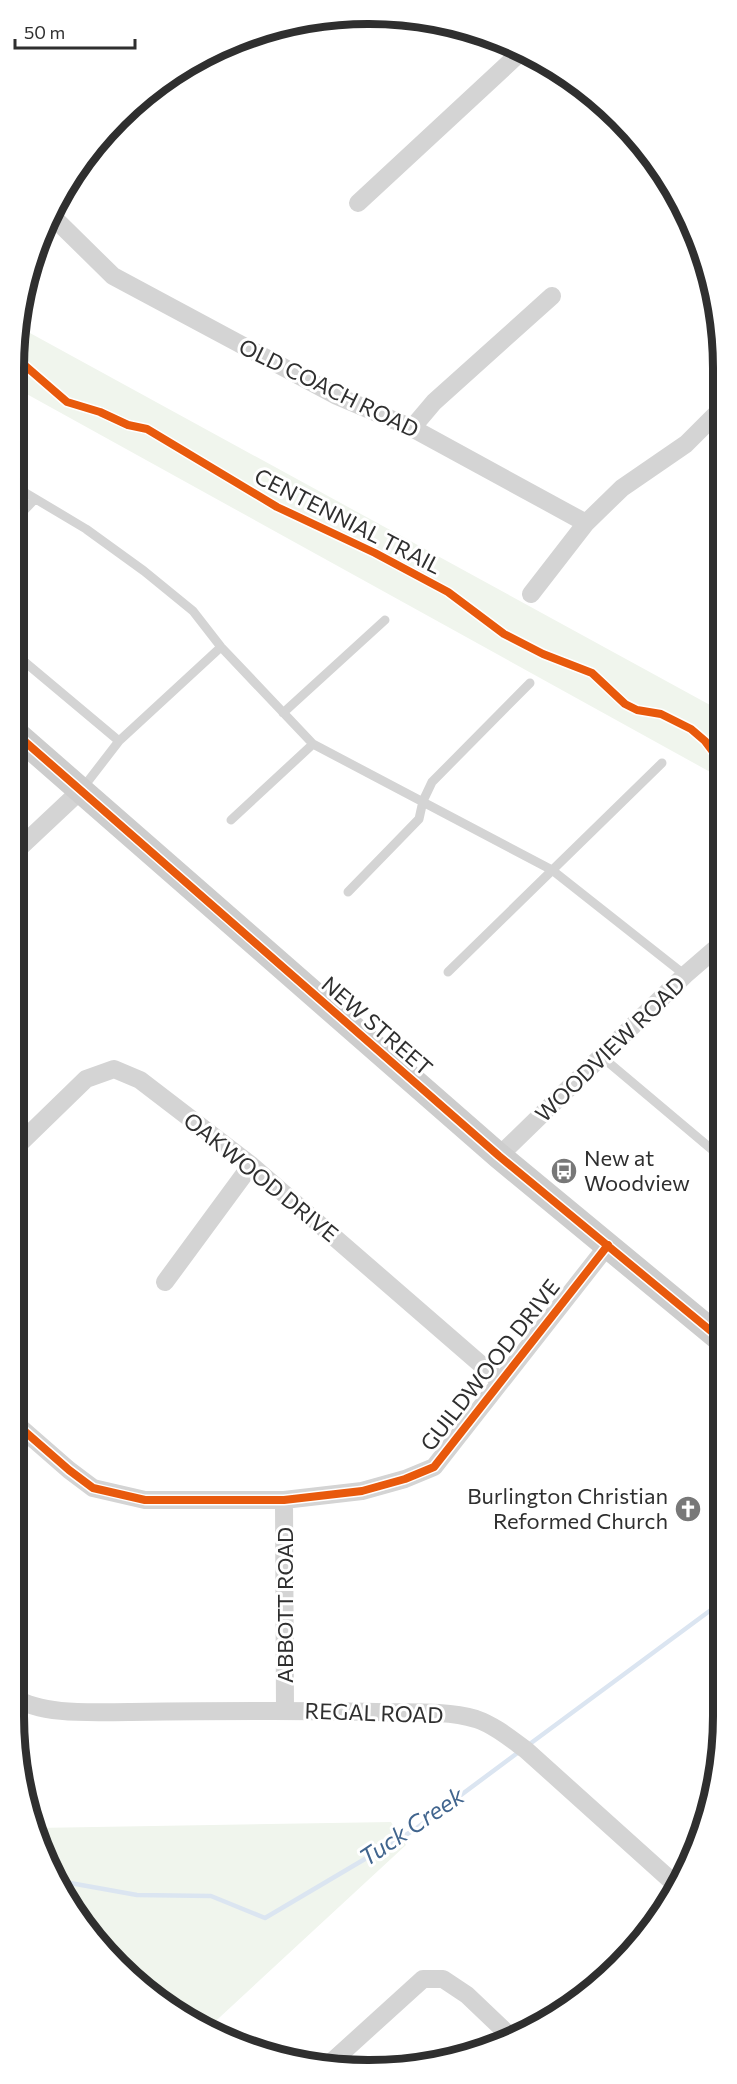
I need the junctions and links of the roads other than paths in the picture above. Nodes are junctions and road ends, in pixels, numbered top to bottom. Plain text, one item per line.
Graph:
1 (515, 57) edge
2 (358, 203) dead end
3 (57, 221) edge
4 (552, 296) dead end
5 (713, 418) edge
6 (412, 428) junction
7 (24, 493) edge
8 (35, 500) junction
9 (24, 511) edge
10 (586, 523) junction
11 (531, 594) dead end
12 (385, 620) dead end
13 (221, 648) junction
14 (24, 661) edge
15 (530, 683) dead end
16 (283, 713) junction
17 (24, 741) edge
18 (119, 741) junction
19 (313, 744) junction
20 (662, 763) dead end
21 (81, 791) junction
22 (423, 801) junction
23 (231, 820) dead end
24 (24, 844) edge
25 (552, 870) junction
26 (348, 891) dead end
27 (713, 951) edge
28 (448, 972) dead end
29 (685, 975) junction
30 (602, 1057) junction
31 (24, 1139) edge
32 (713, 1150) edge
33 (499, 1156) junction
34 (251, 1165) junction
35 (609, 1245) junction
36 (165, 1282) dead end
37 (713, 1333) edge
38 (500, 1381) junction
39 (24, 1431) edge
40 (284, 1500) junction
41 (24, 1703) edge
42 (285, 1710) junction
43 (671, 1881) edge
44 (505, 2031) edge
45 (336, 2058) edge

1 - 2 street
3 - 6 street, OLD COACH ROAD
4 - 6 street
5 - 10 street
6 - 10 street, OLD COACH ROAD
7 - 8 lane
8 - 9 lane
8 - 13 lane
10 - 11 street
12 - 16 lane
13 - 16 lane
13 - 18 lane
14 - 18 lane
15 - 22 lane
16 - 19 lane
17 - 21 main road, NEW STREET
18 - 21 lane
19 - 22 lane
19 - 23 lane
20 - 25 lane
21 - 24 street
21 - 33 main road, NEW STREET
22 - 25 lane
22 - 26 lane
25 - 28 lane
25 - 29 lane
27 - 29 street, WOODVIEW ROAD
29 - 30 street, WOODVIEW ROAD
30 - 32 lane
30 - 33 street, WOODVIEW ROAD
31 - 34 street, OAKWOOD DRIVE
33 - 35 main road, NEW STREET
34 - 36 street
34 - 38 street, OAKWOOD DRIVE
35 - 37 main road, NEW STREET
35 - 38 street, GUILDWOOD DRIVE
38 - 40 street, GUILDWOOD DRIVE
39 - 40 street, GUILDWOOD DRIVE
40 - 42 street, ABBOTT ROAD
41 - 42 street, REGAL ROAD
42 - 43 street, REGAL ROAD
44 - 45 street

